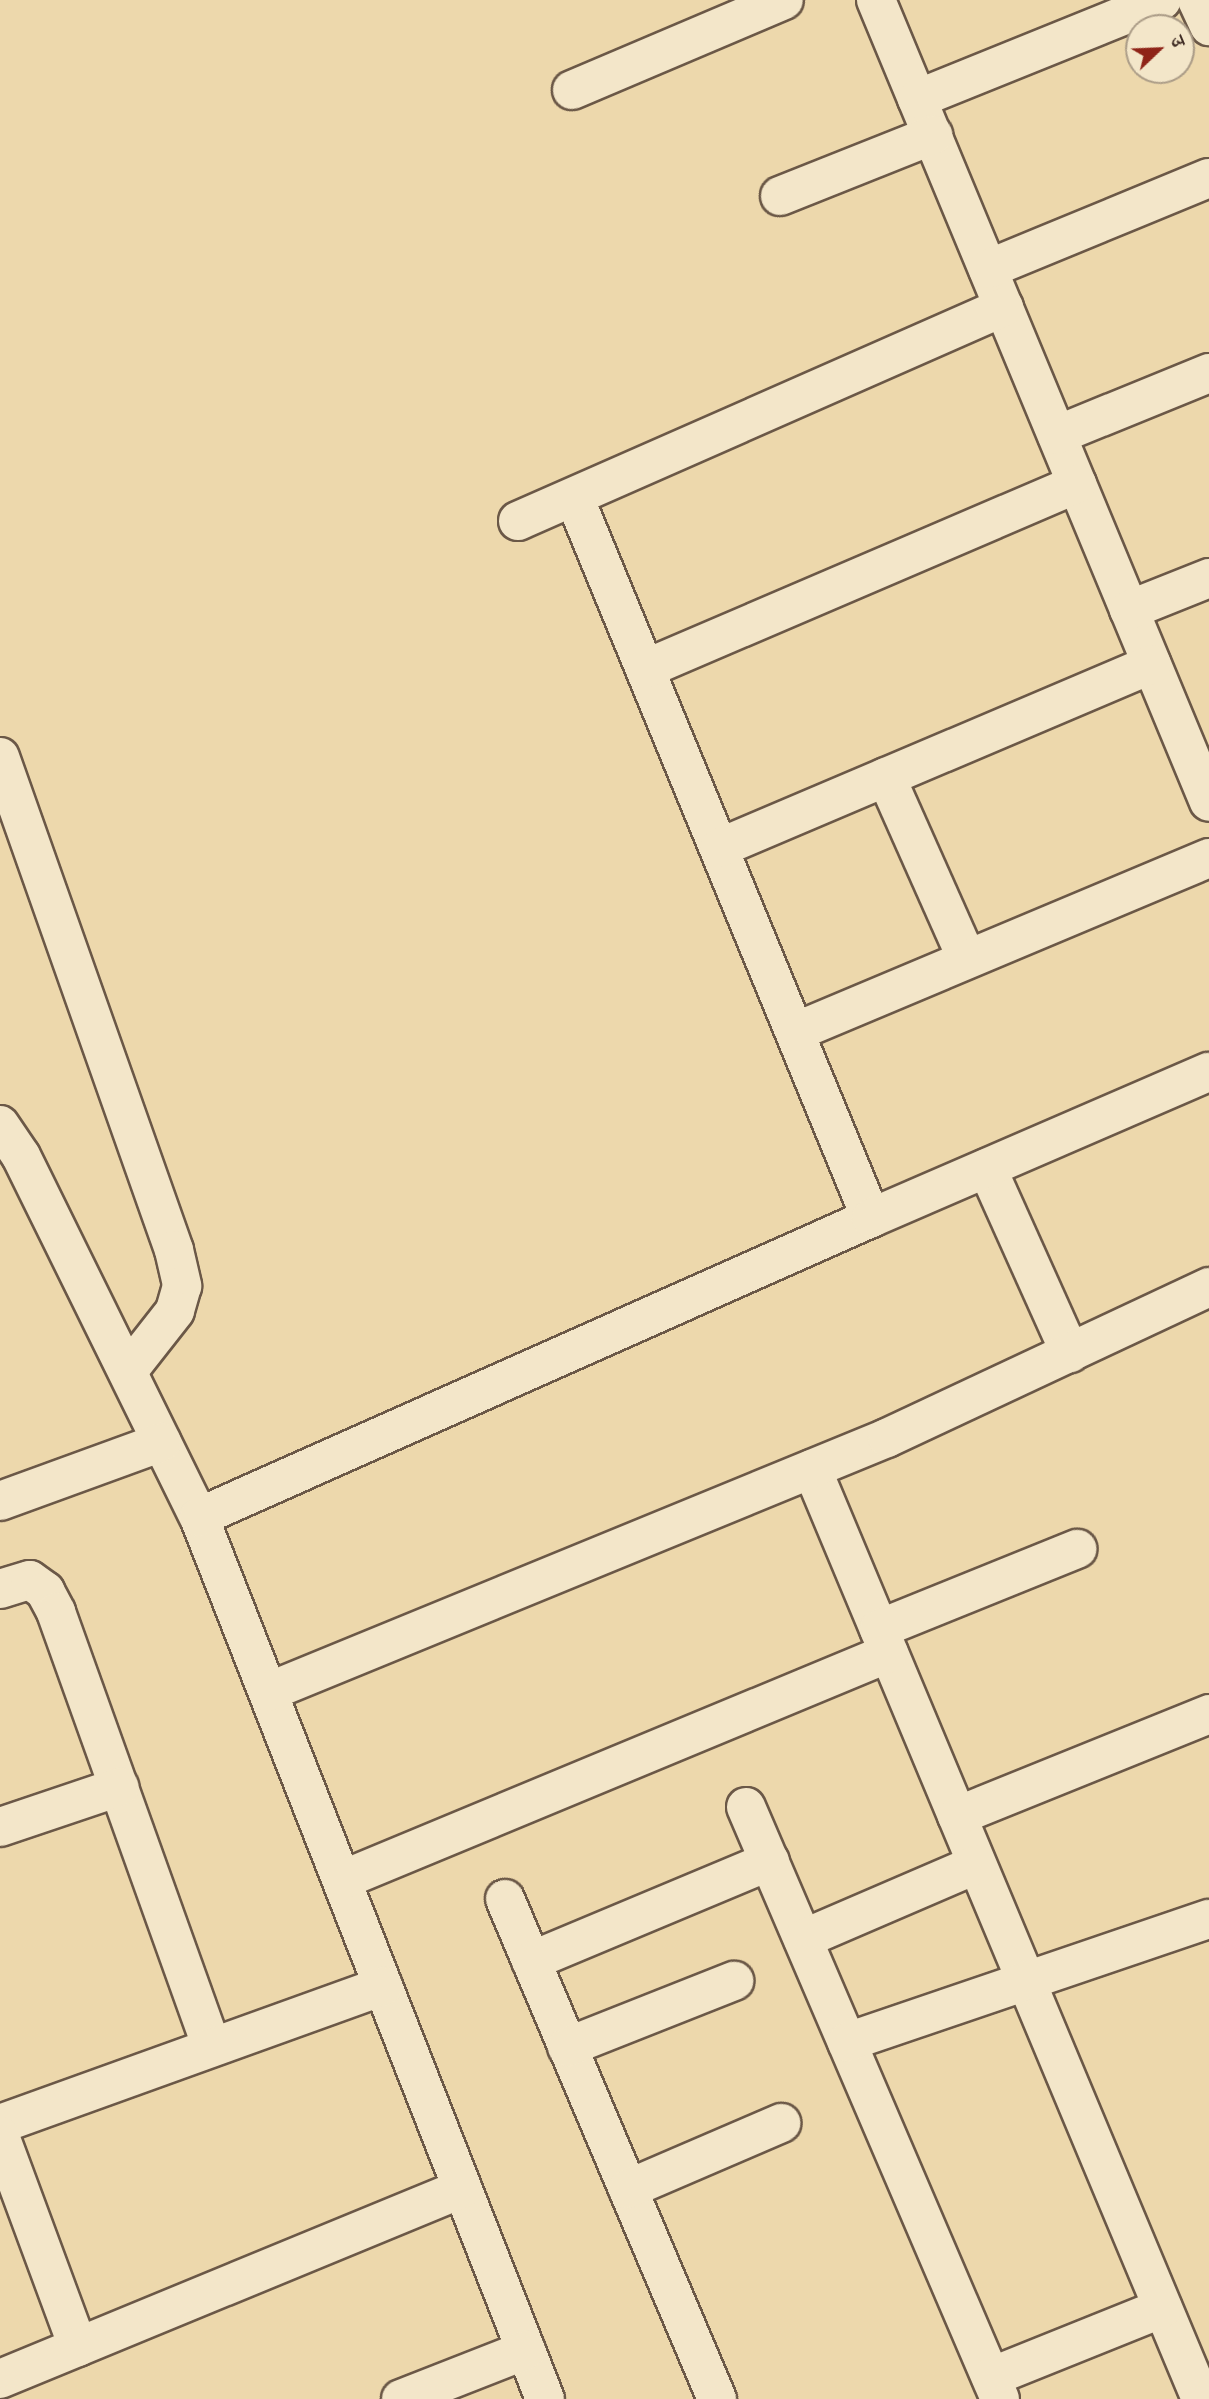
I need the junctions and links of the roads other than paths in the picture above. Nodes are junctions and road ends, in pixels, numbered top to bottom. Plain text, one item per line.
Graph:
1 (784, 0) edge
2 (876, 0) edge
3 (1162, 0) edge
4 (1197, 0) edge
5 (1209, 26) edge
6 (572, 90) dead end
7 (917, 99) junction
8 (933, 135) junction
9 (1209, 178) edge
10 (780, 196) dead end
11 (988, 269) junction
12 (1004, 307) junction
13 (1209, 373) edge
14 (1057, 435) junction
15 (1077, 484) junction
16 (574, 497) junction
17 (518, 521) dead end
18 (1209, 578) edge
19 (1129, 610) junction
20 (1152, 664) junction
21 (645, 669) junction
22 (0, 757) edge
23 (886, 777) junction
24 (1209, 802) edge
25 (719, 848) junction
26 (1209, 858) edge
27 (967, 959) junction
28 (794, 1032) junction
29 (1209, 1072) edge
30 (0, 1125) edge
31 (987, 1168) junction
32 (871, 1218) junction
33 (1209, 1288) edge
34 (1070, 1353) junction
35 (128, 1371) junction
36 (162, 1442) junction
37 (813, 1469) junction
38 (0, 1502) edge
39 (199, 1517) junction
40 (1077, 1549) dead end
41 (0, 1589) edge
42 (884, 1641) junction
43 (268, 1692) junction
44 (1209, 1714) edge
45 (119, 1787) junction
46 (746, 1807) dead end
47 (957, 1816) junction
48 (0, 1827) edge
49 (770, 1861) junction
50 (977, 1864) junction
51 (342, 1880) junction
52 (505, 1899) dead end
53 (1209, 1919) edge
54 (803, 1938) junction
55 (531, 1961) junction
56 (733, 1981) dead end
57 (1027, 1981) junction
58 (383, 1986) junction
59 (847, 2042) junction
60 (567, 2047) junction
61 (212, 2048) junction
62 (781, 2123) dead end
63 (0, 2124) edge
64 (0, 2136) edge
65 (462, 2189) junction
66 (628, 2189) junction
67 (1163, 2308) junction
68 (78, 2347) junction
69 (526, 2350) junction
70 (0, 2379) edge
71 (996, 2388) edge
72 (401, 2399) edge
73 (545, 2399) edge
74 (717, 2399) edge
75 (1201, 2399) edge

1 - 6 street
2 - 7 street
3 - 7 street
4 - 5 street
7 - 8 street
8 - 10 street
8 - 11 street
9 - 11 street
11 - 12 street
12 - 14 street
12 - 16 street
13 - 14 street
14 - 15 street
15 - 19 street
15 - 21 street
16 - 17 street
16 - 21 street
18 - 19 street
19 - 20 street
20 - 23 street
20 - 24 street
21 - 25 street
22 - 35 street
23 - 25 street
23 - 27 street
25 - 28 street
26 - 27 street
27 - 28 street
28 - 32 street
29 - 31 street
30 - 35 street
31 - 32 street
31 - 34 street
32 - 39 street
33 - 34 street
34 - 37 street
35 - 36 street
36 - 38 street
36 - 39 street
37 - 42 street
37 - 43 street
39 - 43 street
40 - 42 street
41 - 45 street
42 - 47 street
42 - 51 street
43 - 51 street
44 - 47 street
45 - 48 street
45 - 61 street
46 - 49 street
47 - 50 street
49 - 54 street
49 - 55 street
50 - 54 street
50 - 57 street
51 - 58 street
52 - 55 street
53 - 57 street
54 - 59 street
55 - 60 street
56 - 60 street
57 - 59 street
57 - 67 street
58 - 61 street
58 - 65 street
59 - 71 street
60 - 66 street
61 - 63 street
62 - 66 street
64 - 68 street
65 - 68 street
65 - 69 street
66 - 74 street
67 - 71 street
67 - 75 street
68 - 70 street
69 - 72 street
69 - 73 street

